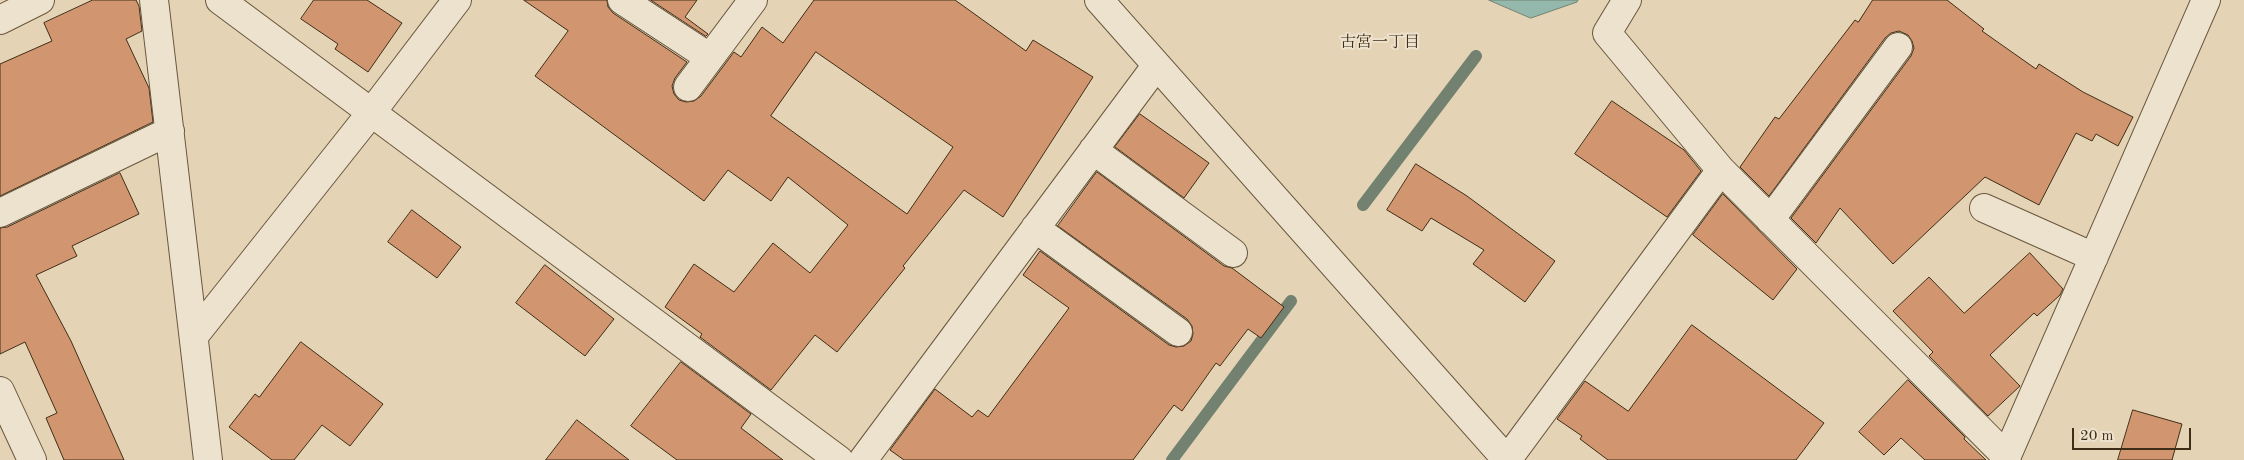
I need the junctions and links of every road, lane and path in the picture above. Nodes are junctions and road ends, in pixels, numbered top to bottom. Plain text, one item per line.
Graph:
1 (40, 0) edge
2 (154, 0) edge
3 (457, 0) edge
4 (622, 0) edge
5 (753, 0) edge
6 (1099, 0) edge
7 (1627, 0) edge
8 (2206, 0) edge
9 (237, 5) edge
10 (0, 19) edge
11 (1898, 47) dead end
12 (709, 57) junction
13 (1156, 66) junction
14 (688, 87) dead end
15 (371, 113) junction
16 (170, 131) junction
17 (1093, 150) junction
18 (1721, 170) junction
19 (1984, 208) dead end
20 (0, 213) edge
21 (1770, 220) junction
22 (1035, 228) junction
23 (1233, 253) dead end
24 (2094, 257) junction
25 (1178, 332) dead end
26 (194, 336) junction
27 (0, 391) edge
28 (2006, 458) edge
29 (32, 460) edge
30 (208, 460) edge
31 (839, 460) edge
32 (863, 460) edge
33 (1507, 460) edge

1 - 10 street
2 - 16 street
3 - 15 street
4 - 12 street
5 - 12 street
6 - 13 street
7 - 18 street
8 - 24 street
9 - 15 street
11 - 21 street
12 - 14 street
13 - 17 street
13 - 33 street
15 - 26 street
15 - 31 street
16 - 20 street
16 - 26 street
17 - 22 street
17 - 23 street
18 - 21 street
18 - 33 street
19 - 24 street
21 - 28 street
22 - 25 street
22 - 32 street
24 - 28 street
26 - 30 street
27 - 29 street

